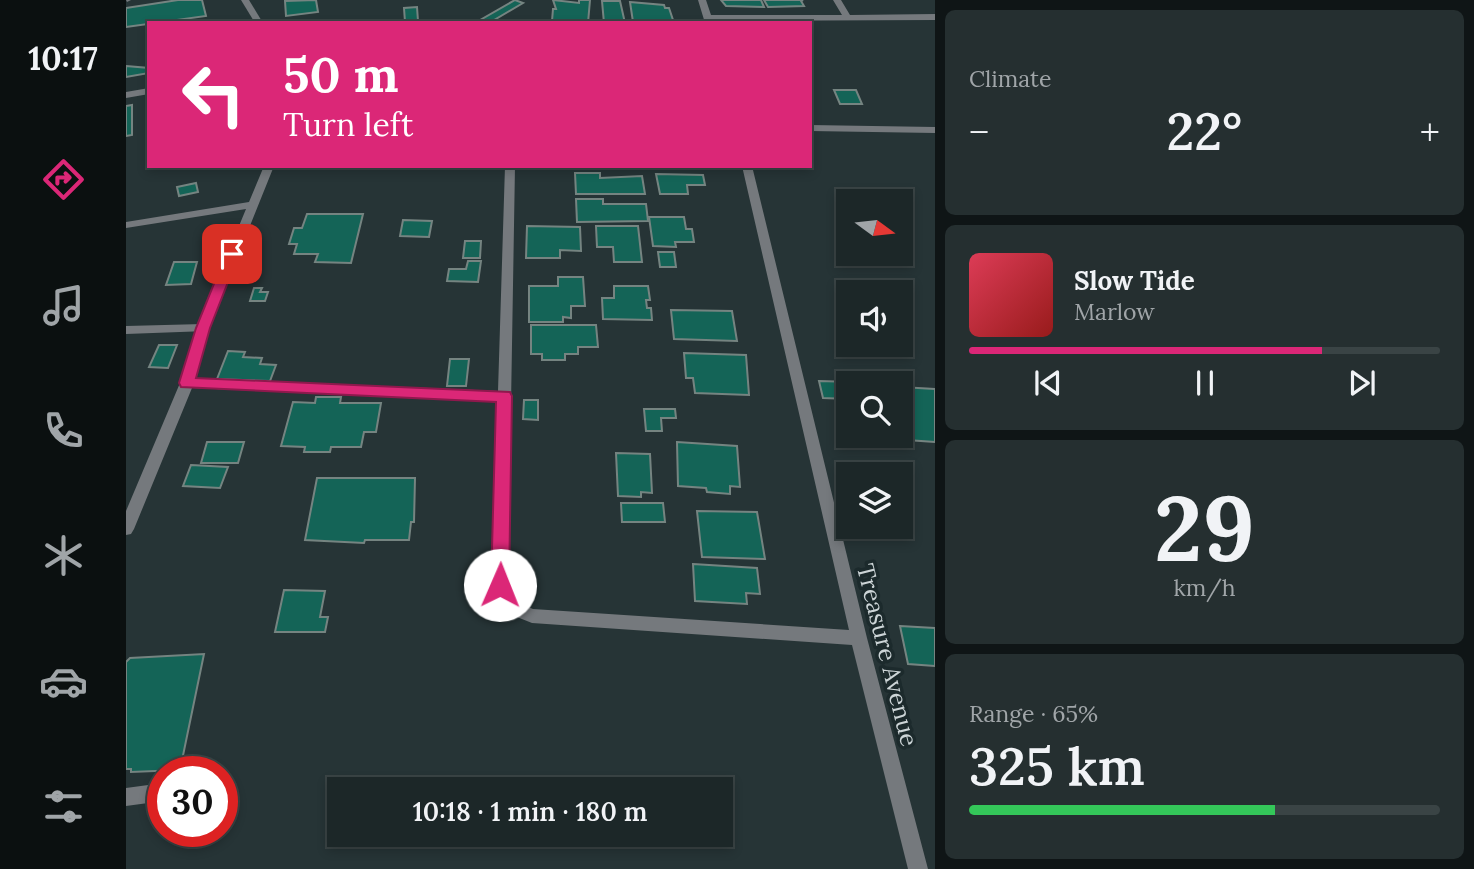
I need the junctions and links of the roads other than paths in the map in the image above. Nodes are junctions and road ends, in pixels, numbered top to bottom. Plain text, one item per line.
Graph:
1 (245, 0) edge
2 (702, 0) edge
3 (837, 0) edge
4 (847, 17) junction
5 (935, 18) edge
6 (708, 20) edge
7 (258, 21) edge
8 (147, 91) edge
9 (126, 95) edge
10 (812, 128) edge
11 (935, 131) edge
12 (268, 168) edge
13 (510, 168) edge
14 (747, 168) edge
15 (252, 205) junction
16 (126, 225) edge
17 (203, 328) junction
18 (126, 330) edge
19 (187, 383) junction
20 (504, 396) junction
21 (126, 529) edge
22 (859, 638) junction
23 (147, 794) edge
24 (126, 797) edge
25 (918, 869) edge

1 - 7 street
2 - 6 street
3 - 4 street
4 - 5 street
4 - 6 street
8 - 9 street
10 - 11 street
12 - 15 street
13 - 20 street
14 - 22 street, Treasure Avenue
15 - 16 street
15 - 17 street
17 - 18 street
17 - 19 street
19 - 20 street
19 - 21 street
20 - 22 street
22 - 25 street, Treasure Avenue
23 - 24 street

